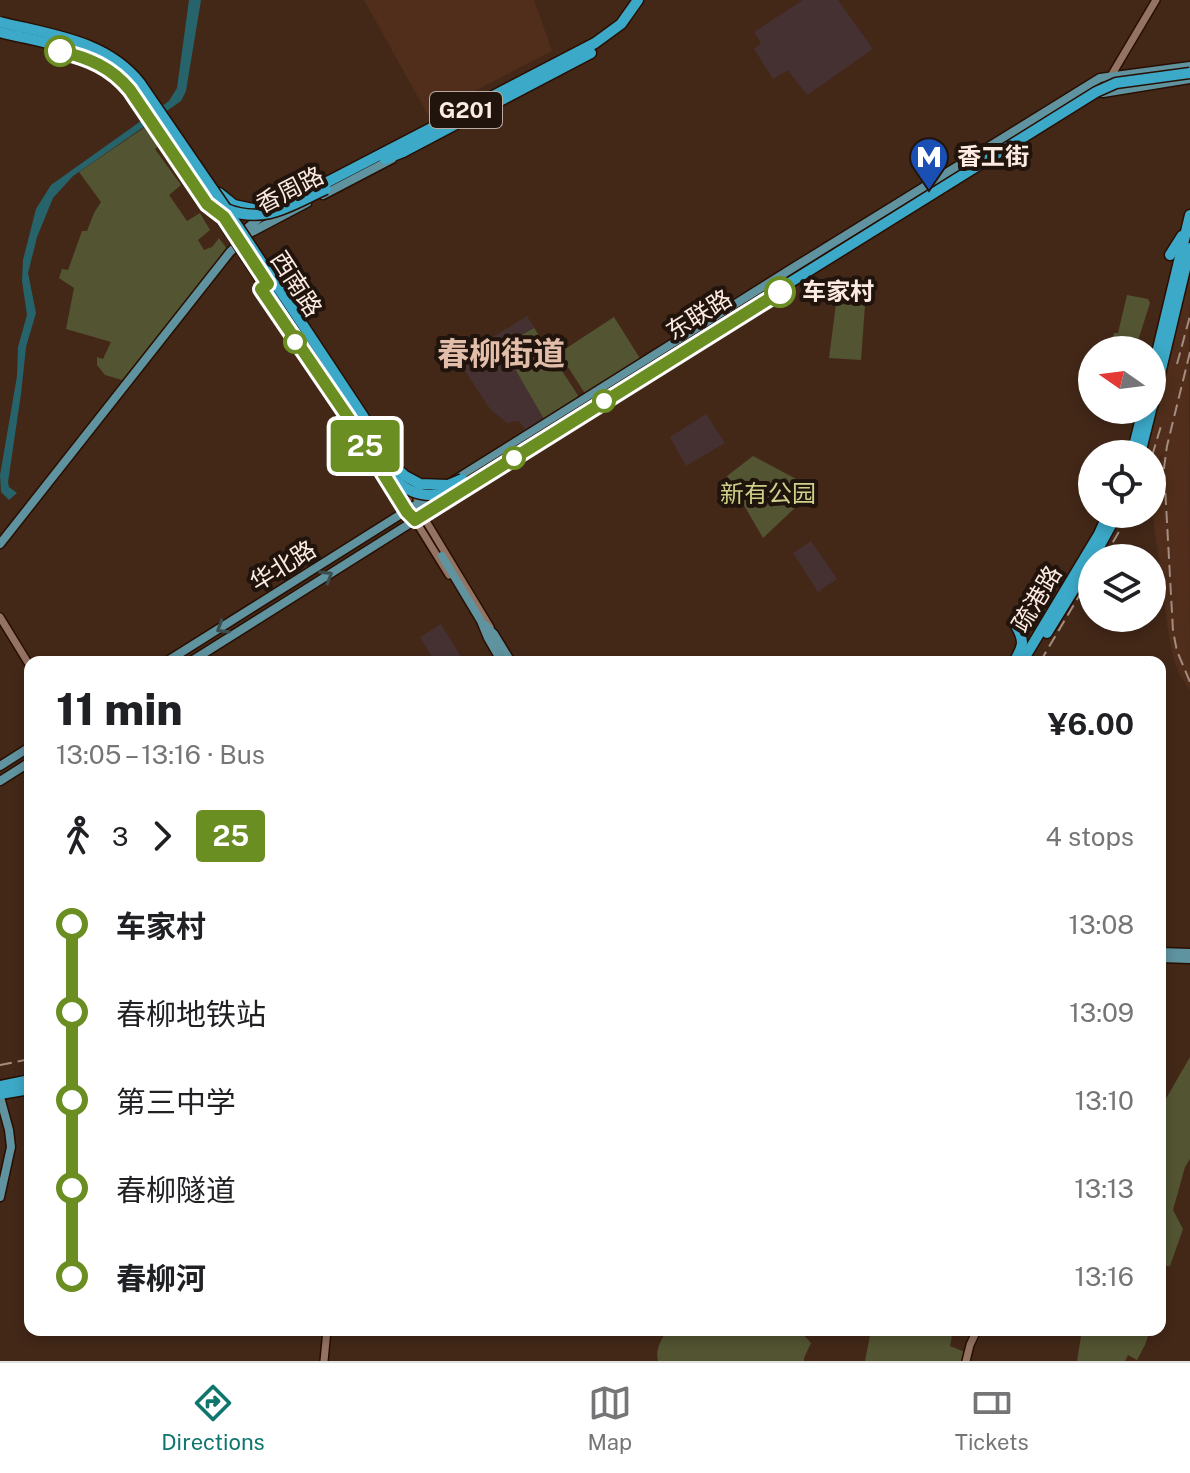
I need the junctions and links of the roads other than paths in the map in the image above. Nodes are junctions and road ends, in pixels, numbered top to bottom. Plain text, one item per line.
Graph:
1 (638, 0) edge
2 (645, 0) edge
3 (1154, 0) edge
4 (0, 27) edge
5 (58, 44) junction
6 (42, 46) junction
7 (1190, 72) edge
8 (1110, 76) junction
9 (1100, 78) junction
10 (1098, 95) junction
11 (150, 104) junction
12 (158, 119) junction
13 (403, 152) junction
14 (220, 195) junction
15 (207, 204) junction
16 (282, 205) junction
17 (1190, 215) edge
18 (225, 216) junction
19 (259, 228) junction
20 (1187, 228) junction
21 (240, 238) junction
22 (1190, 248) edge
23 (227, 253) junction
24 (251, 254) junction
25 (1170, 255) dead end
26 (1161, 336) edge
27 (302, 348) dead end
28 (1166, 349) edge
29 (327, 356) joint
30 (328, 369) junction
31 (333, 396) junction
32 (348, 402) junction
33 (362, 408) junction
34 (348, 417) junction
35 (381, 456) dead end
36 (419, 503) junction
37 (407, 512) junction
38 (419, 518) junction
39 (1102, 528) edge
40 (1, 539) edge
41 (442, 556) tunnel mouth
42 (1078, 584) edge
43 (0, 617) edge
44 (1015, 624) dead end
45 (491, 636) junction
46 (24, 656) edge
47 (176, 656) edge
48 (200, 656) edge
49 (499, 656) edge
50 (506, 656) edge
51 (1017, 656) edge
52 (1026, 656) edge
53 (1034, 656) edge
54 (24, 751) edge
55 (0, 766) edge
56 (24, 766) edge
57 (0, 781) edge
58 (1166, 955) edge
59 (1190, 956) edge
60 (24, 1081) edge
61 (0, 1086) edge
62 (24, 1090) edge
63 (0, 1096) edge
64 (2, 1113) edge
65 (0, 1197) edge
66 (328, 1336) edge
67 (974, 1336) edge
68 (326, 1361) edge
69 (966, 1361) edge

1 - 16 highway, 香周路 / G201
2 - 13 highway, 香周路 / G201
3 - 8 main road
3 - 9 main road
4 - 5 highway
4 - 6 main road
4 - 7 highway, 东联路, bridge
4 - 7 highway, 东联路, bridge
4 - 11 highway
5 - 6 highway
5 - 11 highway
6 - 11 main road
7 - 8 main road
7 - 10 main road
8 - 9 main road
8 - 10 main road
9 - 36 main road, 华北路
10 - 38 main road, 华北路
11 - 12 highway, bridge
12 - 13 highway, G201, bridge
12 - 14 highway
12 - 15 main road
13 - 19 main road, 香周路
14 - 15 highway
14 - 16 highway, G201
14 - 18 main road
15 - 18 main road
15 - 23 main road
16 - 21 main road, 香周路
17 - 20 highway
18 - 21 main road, 西南路
19 - 21 main road, 香周路
19 - 24 main road
20 - 25 highway
20 - 26 highway
21 - 23 main road, 香周路
21 - 24 main road, 西南路
22 - 28 highway
23 - 24 main road
23 - 40 main road, 香周路
24 - 30 main road, 西南路
24 - 32 main road, 西南路
27 - 31 main road, 西南路
29 - 30 main road
29 - 33 main road, 西南路
30 - 32 main road, 西南路
31 - 32 main road
31 - 34 main road, 西南路
32 - 33 main road
32 - 34 main road
32 - 35 main road, 西南路
33 - 36 main road, 西南路
34 - 37 main road, 西南路
36 - 37 main road, 华北路
36 - 38 main road, 西南路
37 - 38 main road, 西南路
37 -> 47 main road, 华北路
38 - 45 main road, 西南路
48 -> 38 main road, 华北路
39 - 52 highway, 疏港路
41 - 45 main road, 西南路
42 - 53 highway
43 - 46 main road
44 - 51 highway
45 - 49 main road, 西南路
45 - 50 main road, 西南路
54 - 55 main road
56 - 57 main road
58 - 59 main road
60 - 61 highway
62 - 63 highway
62 - 64 main road
63 - 64 main road
64 - 65 main road
66 - 68 main road
67 - 69 main road

